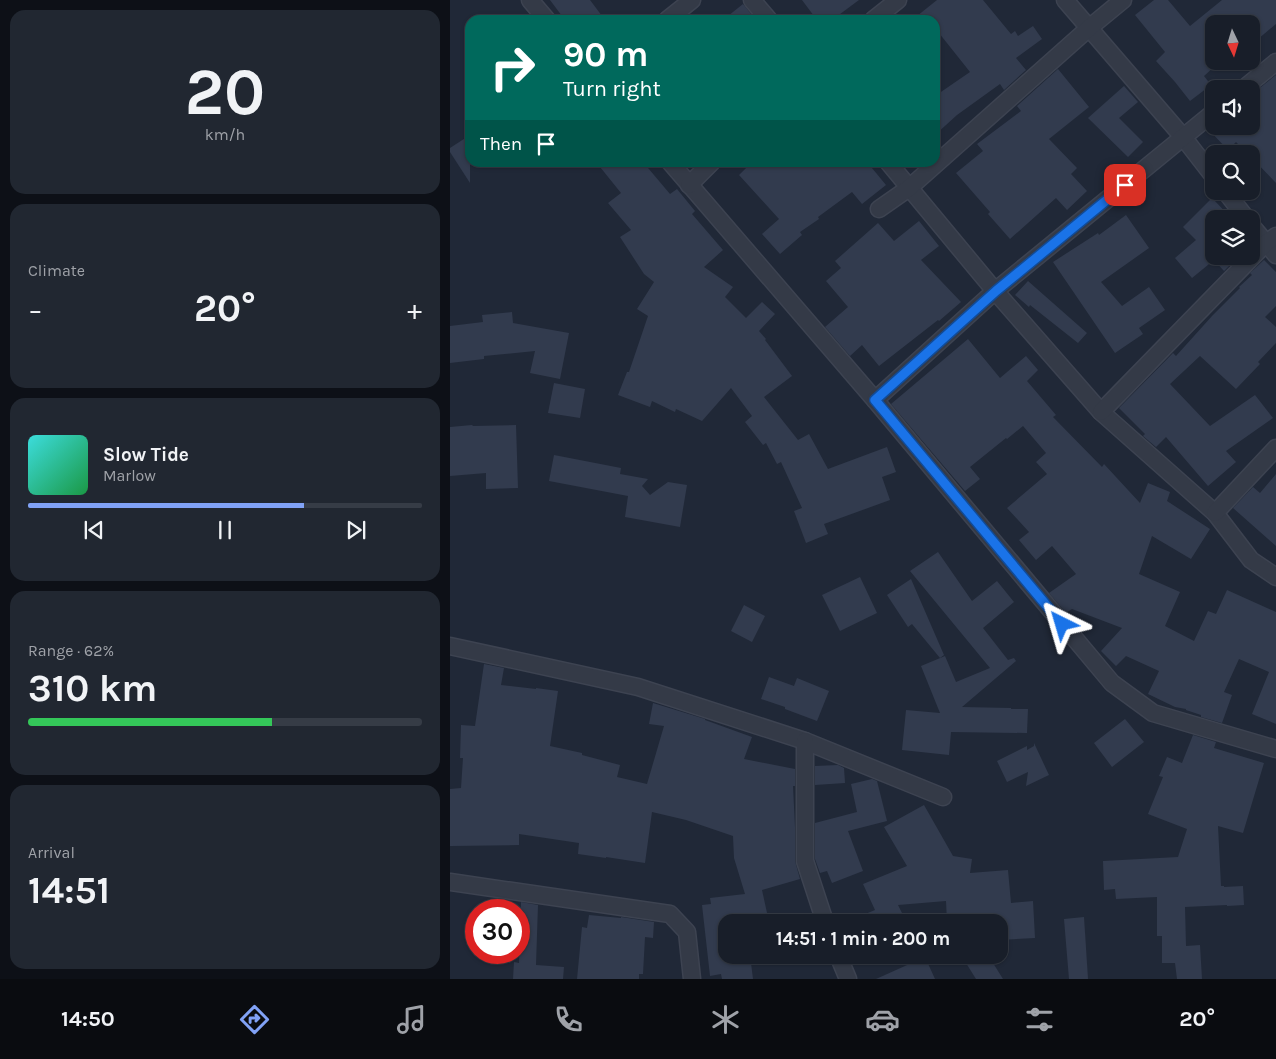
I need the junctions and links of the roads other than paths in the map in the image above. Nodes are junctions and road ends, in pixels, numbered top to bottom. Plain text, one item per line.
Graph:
1 (530, 0) edge
2 (692, 0) edge
3 (752, 0) edge
4 (898, 0) edge
5 (1065, 0) edge
6 (1123, 0) edge
7 (543, 15) edge
8 (673, 15) edge
9 (764, 15) edge
10 (879, 15) edge
11 (1088, 28) junction
12 (1276, 62) edge
13 (1254, 80) edge
14 (1205, 119) edge
15 (1183, 137) junction
16 (940, 160) edge
17 (1205, 165) edge
18 (674, 167) edge
19 (707, 167) edge
20 (892, 167) edge
21 (932, 167) edge
22 (689, 185) junction
23 (909, 188) junction
24 (1232, 200) edge
25 (879, 209) dead end
26 (1240, 210) edge
27 (1260, 233) edge
28 (1273, 245) edge
29 (996, 291) junction
30 (875, 400) junction
31 (1101, 412) junction
32 (1276, 448) edge
33 (1215, 513) junction
34 (1276, 577) edge
35 (450, 646) edge
36 (805, 741) junction
37 (1276, 749) edge
38 (943, 797) dead end
39 (450, 882) edge
40 (822, 914) edge
41 (842, 964) edge
42 (692, 979) edge
43 (848, 979) edge

1 - 7 street
2 - 8 street
3 - 9 street
4 - 10 street
5 - 11 street
6 - 11 street
11 - 15 street
11 - 16 street
12 - 13 street
14 - 15 street
15 - 17 street
15 - 29 street
18 - 22 street
19 - 22 street
20 - 23 street
21 - 23 street
22 - 30 street
23 - 25 street
23 - 29 street
24 - 26 street
27 - 28 street
28 - 31 street
29 - 30 street
29 - 31 street
30 - 37 street
31 - 33 street
32 - 33 street
33 - 34 street
35 - 36 street
36 - 38 street
36 - 40 street
39 - 42 street
41 - 43 street

